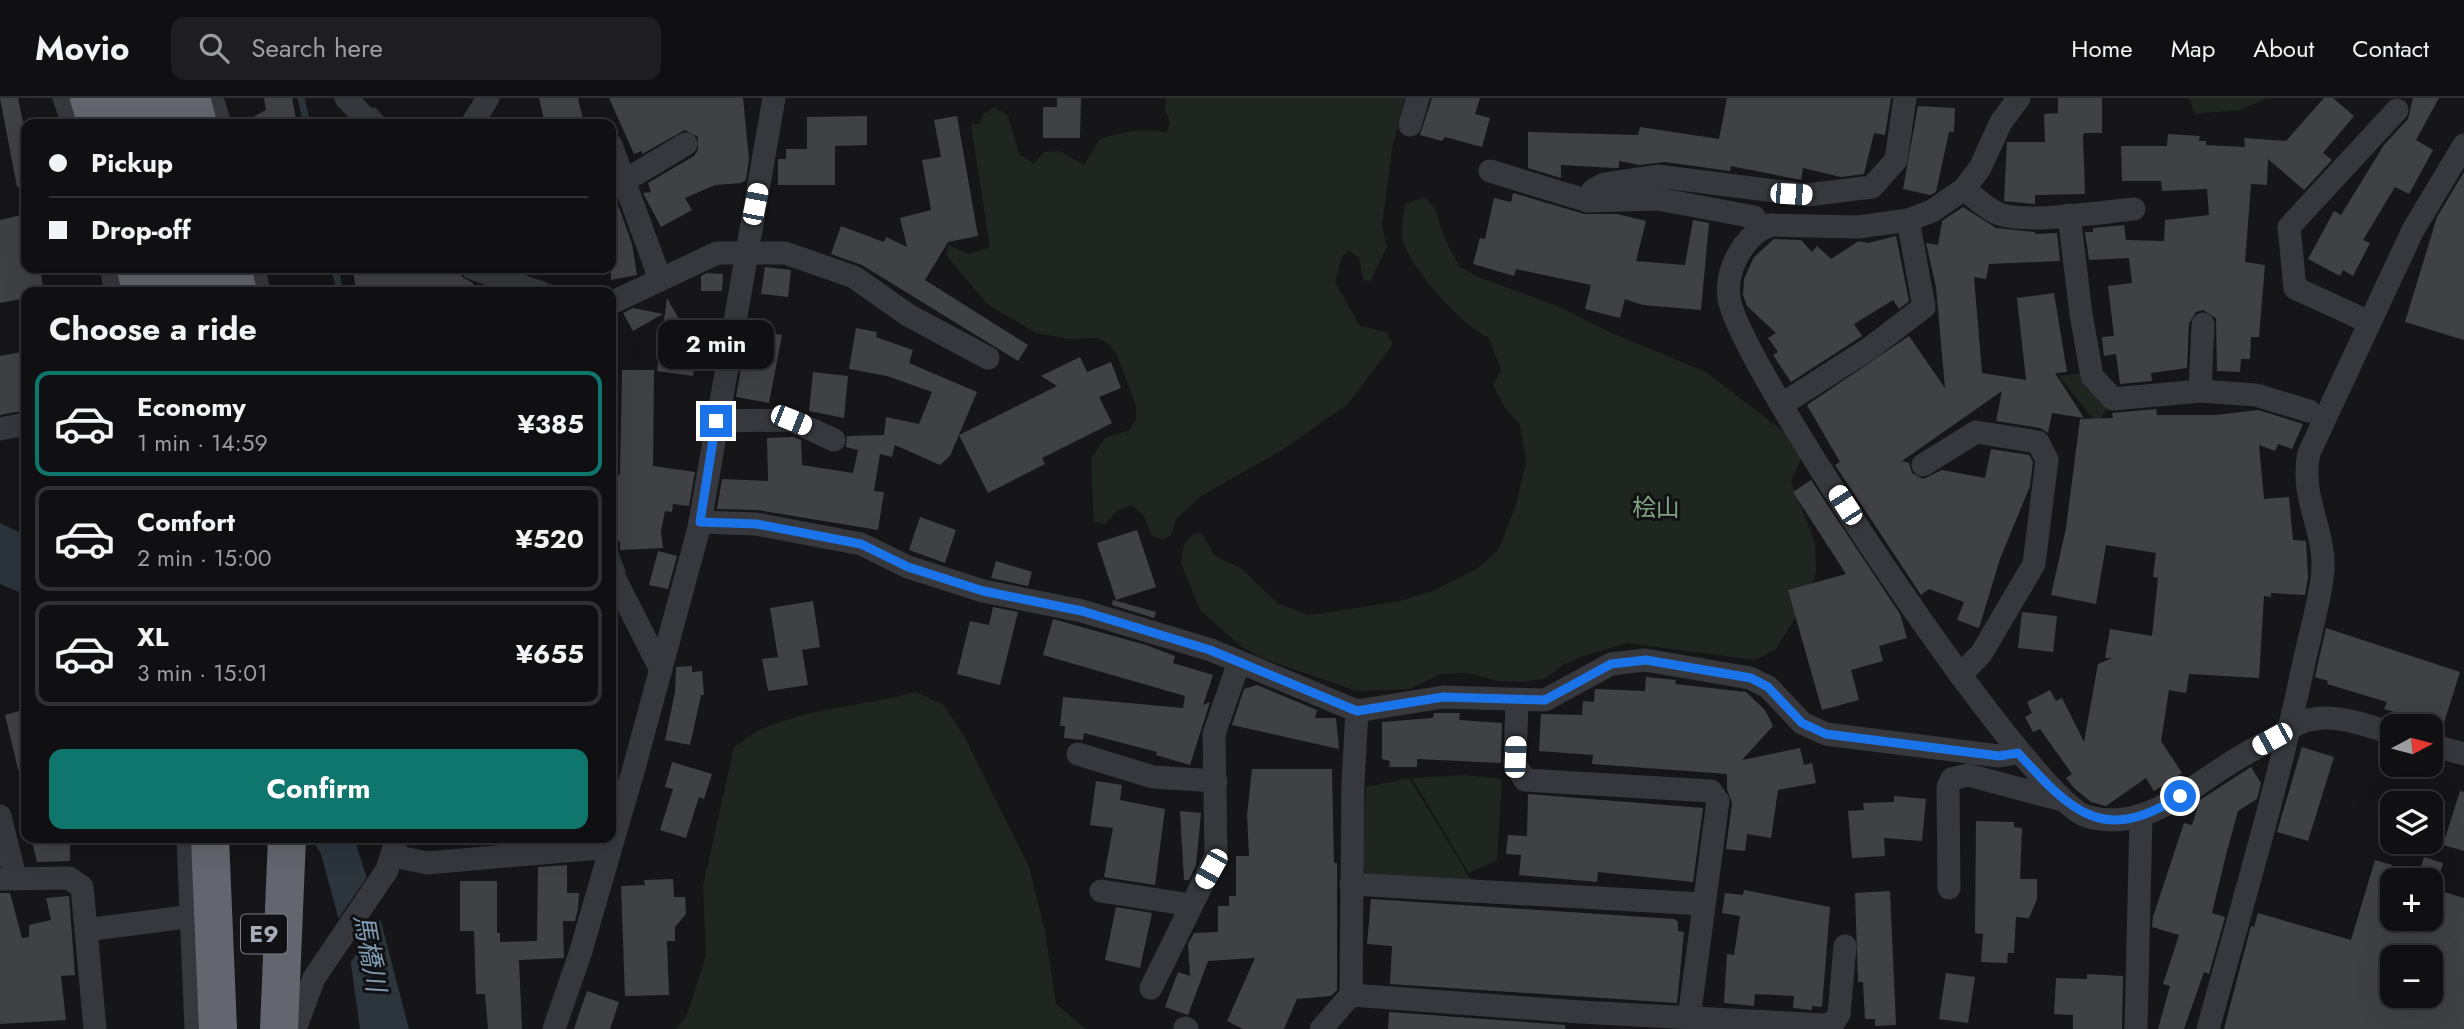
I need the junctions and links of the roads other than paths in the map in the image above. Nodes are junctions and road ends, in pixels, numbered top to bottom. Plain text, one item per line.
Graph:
1 (64, 98) edge
2 (89, 98) edge
3 (123, 98) edge
4 (159, 98) edge
5 (346, 98) edge
6 (488, 98) edge
7 (774, 98) edge
8 (1418, 98) edge
9 (1905, 98) edge
10 (2019, 98) edge
11 (2397, 110) dead end
12 (198, 115) edge
13 (70, 119) edge
14 (95, 119) edge
15 (129, 119) edge
16 (366, 119) edge
17 (475, 119) edge
18 (1410, 125) dead end
19 (686, 144) dead end
20 (2464, 145) edge
21 (616, 159) edge
22 (1490, 171) dead end
23 (624, 181) junction
24 (1964, 189) junction
25 (1588, 201) junction
26 (2134, 209) dead end
27 (2069, 215) junction
28 (1908, 220) junction
29 (1762, 228) junction
30 (746, 251) junction
31 (486, 273) edge
32 (660, 279) junction
33 (524, 287) edge
34 (616, 301) edge
35 (2369, 322) junction
36 (2203, 324) dead end
37 (988, 358) dead end
38 (2211, 392) junction
39 (1781, 405) junction
40 (2309, 411) dead end
41 (716, 421) junction
42 (21, 425) edge
43 (0, 429) edge
44 (834, 440) dead end
45 (1923, 465) dead end
46 (700, 522) junction
47 (616, 581) edge
48 (1239, 662) junction
49 (661, 670) junction
50 (1960, 675) junction
51 (1517, 700) junction
52 (1357, 711) junction
53 (2289, 730) junction
54 (2380, 730) edge
55 (2443, 748) edge
56 (2018, 753) junction
57 (1078, 754) dead end
58 (2464, 754) edge
59 (1216, 781) junction
60 (2063, 800) junction
61 (0, 816) edge
62 (2141, 816) junction
63 (616, 826) edge
64 (188, 843) edge
65 (210, 843) edge
66 (231, 843) edge
67 (264, 843) edge
68 (287, 843) edge
69 (611, 843) edge
70 (610, 847) junction
71 (393, 855) edge
72 (8, 878) edge
73 (1351, 884) junction
74 (1949, 888) dead end
75 (1101, 891) dead end
76 (1703, 904) junction
77 (1191, 905) junction
78 (193, 916) junction
79 (86, 930) junction
80 (1845, 946) dead end
81 (1151, 988) dead end
82 (1351, 996) junction
83 (1689, 1018) junction
84 (1767, 1026) edge
85 (95, 1029) edge
86 (196, 1029) edge
87 (218, 1029) edge
88 (229, 1029) edge
89 (261, 1029) edge
90 (279, 1029) edge
91 (295, 1029) edge
92 (554, 1029) edge
93 (1321, 1029) edge
94 (2136, 1029) edge
95 (2208, 1029) edge

1 - 13 street
2 - 14 highway
3 - 15 highway
4 - 12 highway
5 - 16 street
6 - 17 street
7 - 30 street
8 - 18 street
9 - 25 street
10 - 24 street
11 - 35 street
19 - 23 street
20 - 35 street
21 - 23 street
22 - 25 street
23 - 32 street
24 - 27 street
24 - 28 street
25 - 29 street
26 - 27 street
27 - 38 street
28 - 29 street
28 - 39 street
29 - 39 street
30 - 32 street
30 - 37 street
30 - 41 street
31 - 33 street
32 - 34 street
35 - 53 street
36 - 38 street
38 - 40 street
39 - 50 street
41 - 44 street
41 - 46 street
42 - 43 street
45 - 50 street
46 - 48 street
46 - 49 street
47 - 49 street
48 - 52 street
48 - 59 street
49 - 63 street
50 - 56 street
51 - 52 street
51 - 56 street
51 - 76 street
52 - 73 street
53 - 54 street
53 - 62 street
53 - 95 street
55 - 58 street
56 - 60 street
57 - 59 street
59 - 77 street
60 - 62 street
60 - 74 street
61 - 72 street
62 - 94 street
64 - 78 street
65 - 87 highway
66 - 88 highway, E9
67 - 89 highway, E9
68 - 90 highway
69 - 70 street
70 - 71 street
70 - 92 street
71 - 91 street
72 - 79 street
73 - 76 street
73 - 82 street
75 - 77 street
76 - 83 street
77 - 81 street
78 - 79 street
78 - 86 street
79 - 85 street
80 - 84 street
82 - 83 street
82 - 93 street
83 - 84 street

